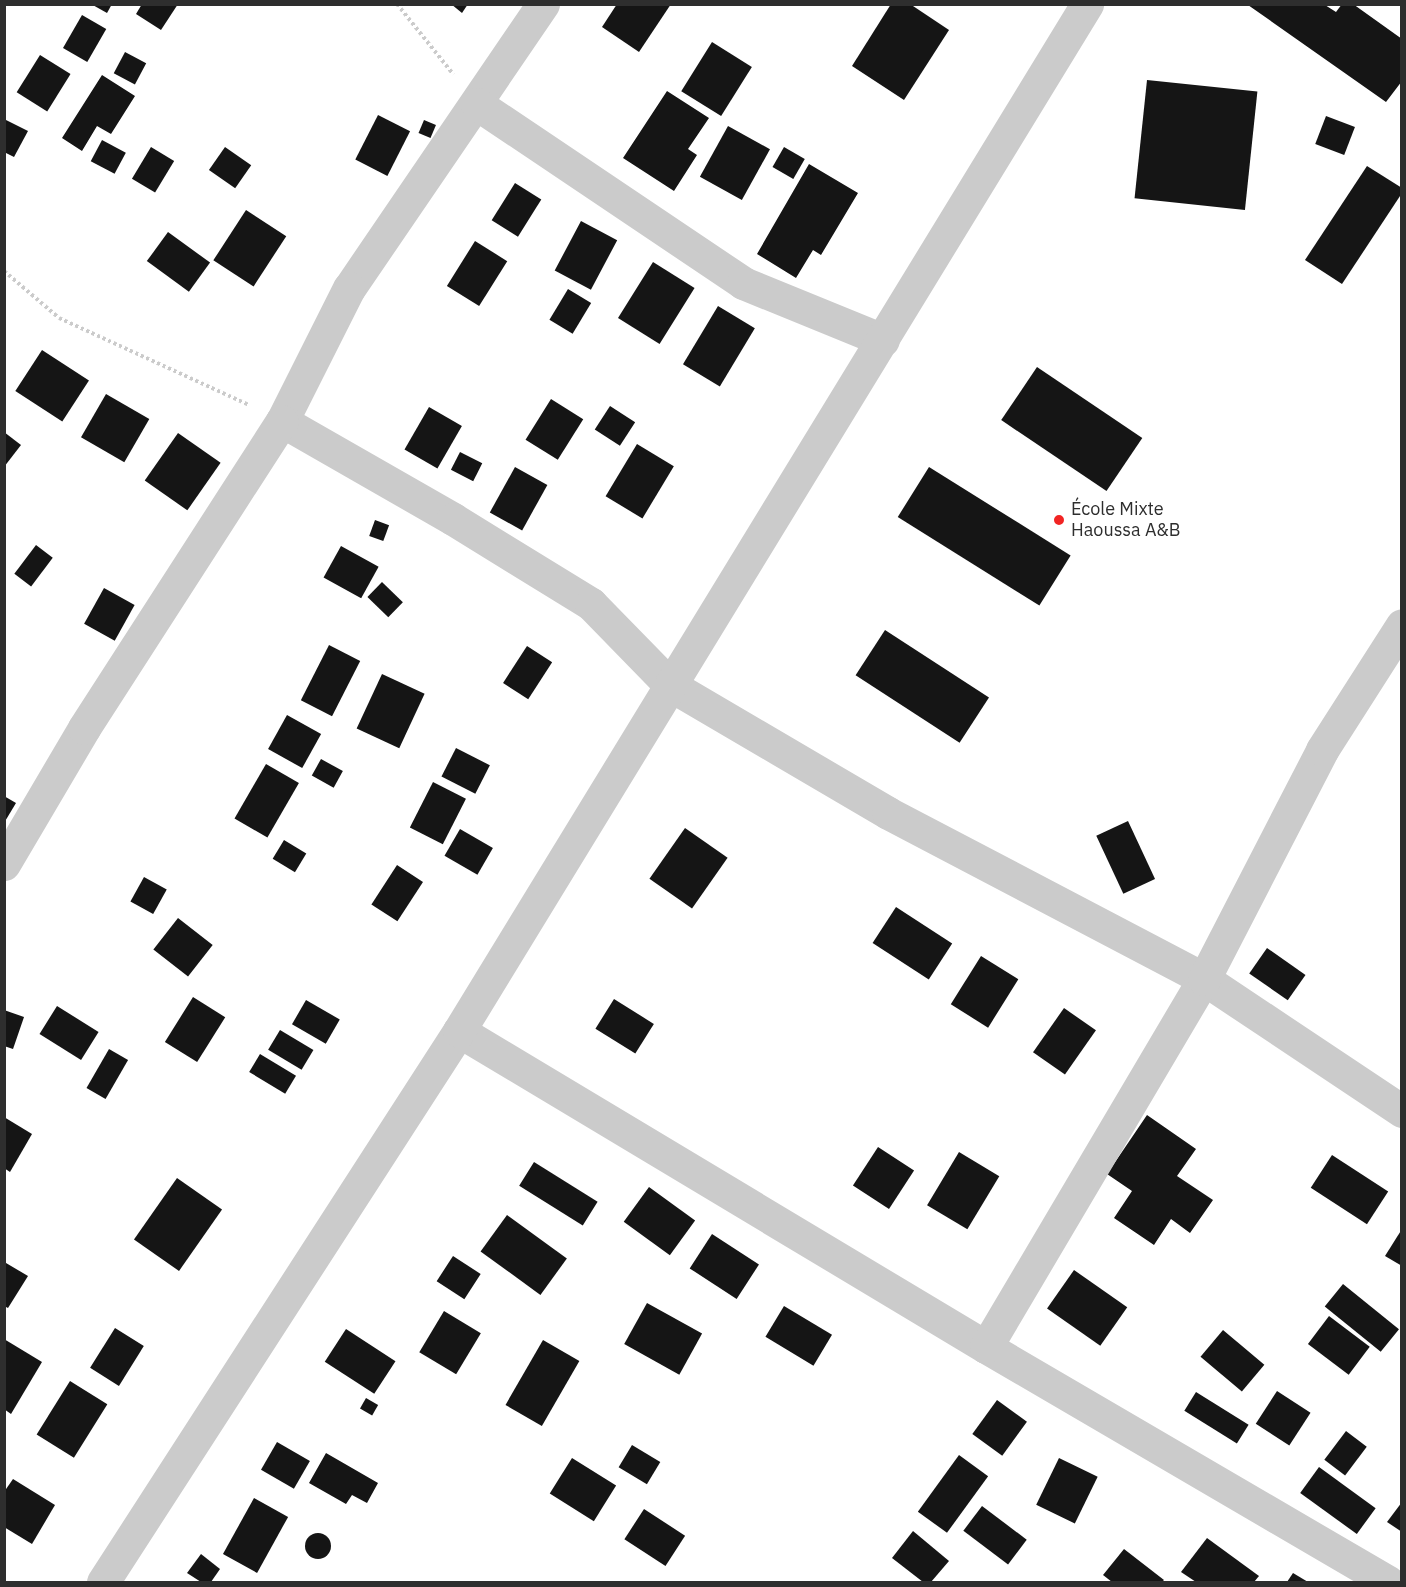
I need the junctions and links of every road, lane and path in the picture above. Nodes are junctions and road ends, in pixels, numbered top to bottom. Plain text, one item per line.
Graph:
1 (397, 4) edge
2 (543, 4) edge
3 (1088, 4) edge
4 (477, 104) junction
5 (4, 271) edge
6 (883, 340) junction
7 (282, 420) junction
8 (1401, 625) edge
9 (670, 686) junction
10 (4, 864) edge
11 (1204, 979) junction
12 (459, 1031) junction
13 (1401, 1111) edge
14 (986, 1347) junction
15 (103, 1582) edge
16 (1388, 1582) edge

1 - 4 path
2 - 4 street
3 - 6 street
4 - 6 street
4 - 7 street
5 - 7 path
6 - 9 street
7 - 9 street
7 - 10 street
8 - 11 street
9 - 11 street
9 - 12 street
11 - 13 street
11 - 14 street
12 - 14 street
12 - 15 street
14 - 16 street

